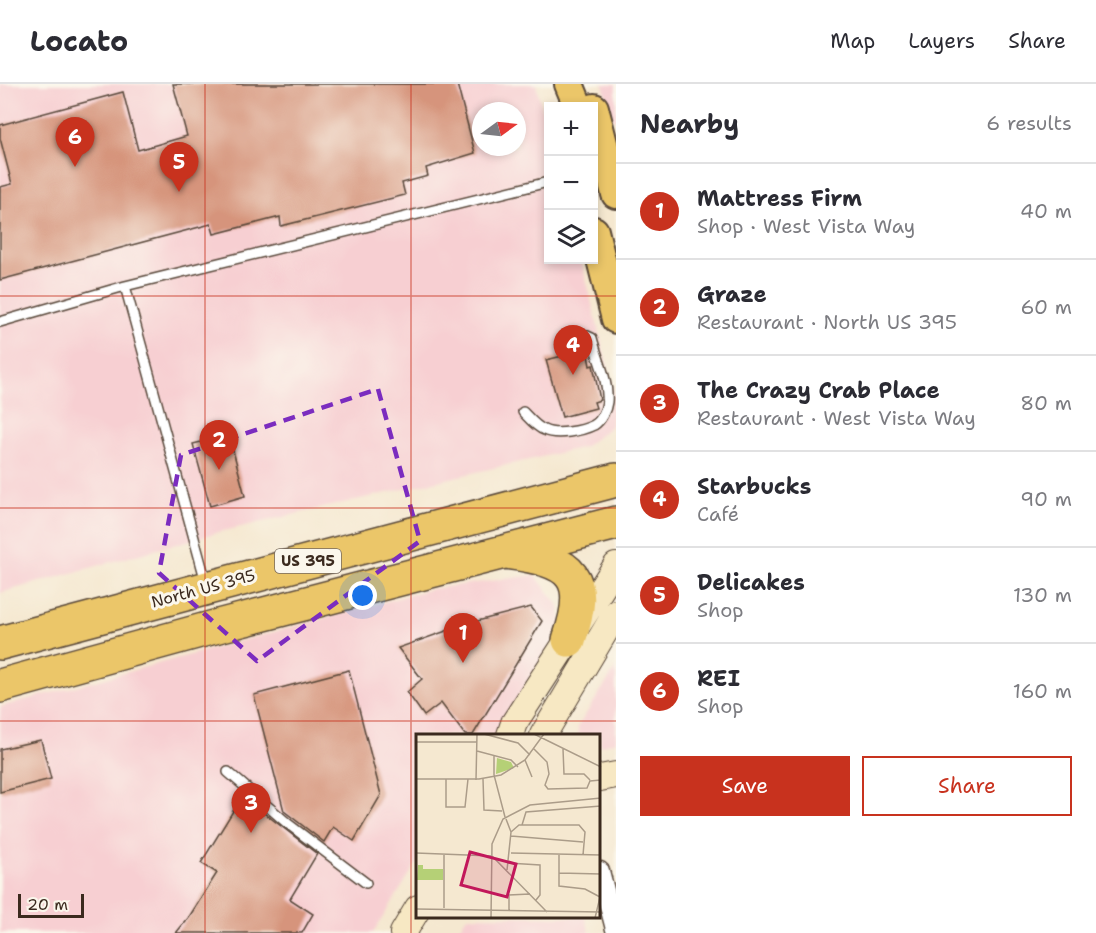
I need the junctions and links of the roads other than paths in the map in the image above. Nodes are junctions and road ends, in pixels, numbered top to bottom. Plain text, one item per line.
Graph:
1 (556, 84) edge
2 (569, 84) edge
3 (587, 84) edge
4 (560, 102) edge
5 (576, 102) edge
6 (592, 102) edge
7 (598, 141) edge
8 (601, 161) edge
9 (544, 183) edge
10 (616, 194) edge
11 (598, 247) edge
12 (125, 286) junction
13 (616, 319) edge
14 (0, 322) edge
15 (565, 336) dead end
16 (523, 412) dead end
17 (616, 480) edge
18 (616, 523) edge
19 (503, 552) junction
20 (616, 566) edge
21 (207, 587) junction
22 (616, 614) edge
23 (569, 640) junction
24 (0, 644) edge
25 (0, 686) edge
26 (519, 731) edge
27 (544, 734) edge
28 (228, 772) dead end
29 (616, 776) edge
30 (601, 778) edge
31 (601, 875) edge
32 (366, 883) dead end
33 (416, 911) edge
34 (403, 933) edge
35 (616, 933) edge

1 - 4 main road
2 - 5 main road
3 - 6 main road
7 - 8 main road
8 - 10 main road
9 - 12 lane
11 - 13 main road
12 - 14 lane
12 - 21 lane
15 - 16 lane
17 - 21 highway, North US 395 / US 395
18 - 19 highway, US 395
19 - 23 highway
19 - 25 highway, US 395
20 - 23 main road
21 - 24 highway, North US 395 / US 395
22 - 27 main road
23 - 26 main road
28 - 32 lane
29 - 30 main road
31 - 35 street
33 - 34 main road

